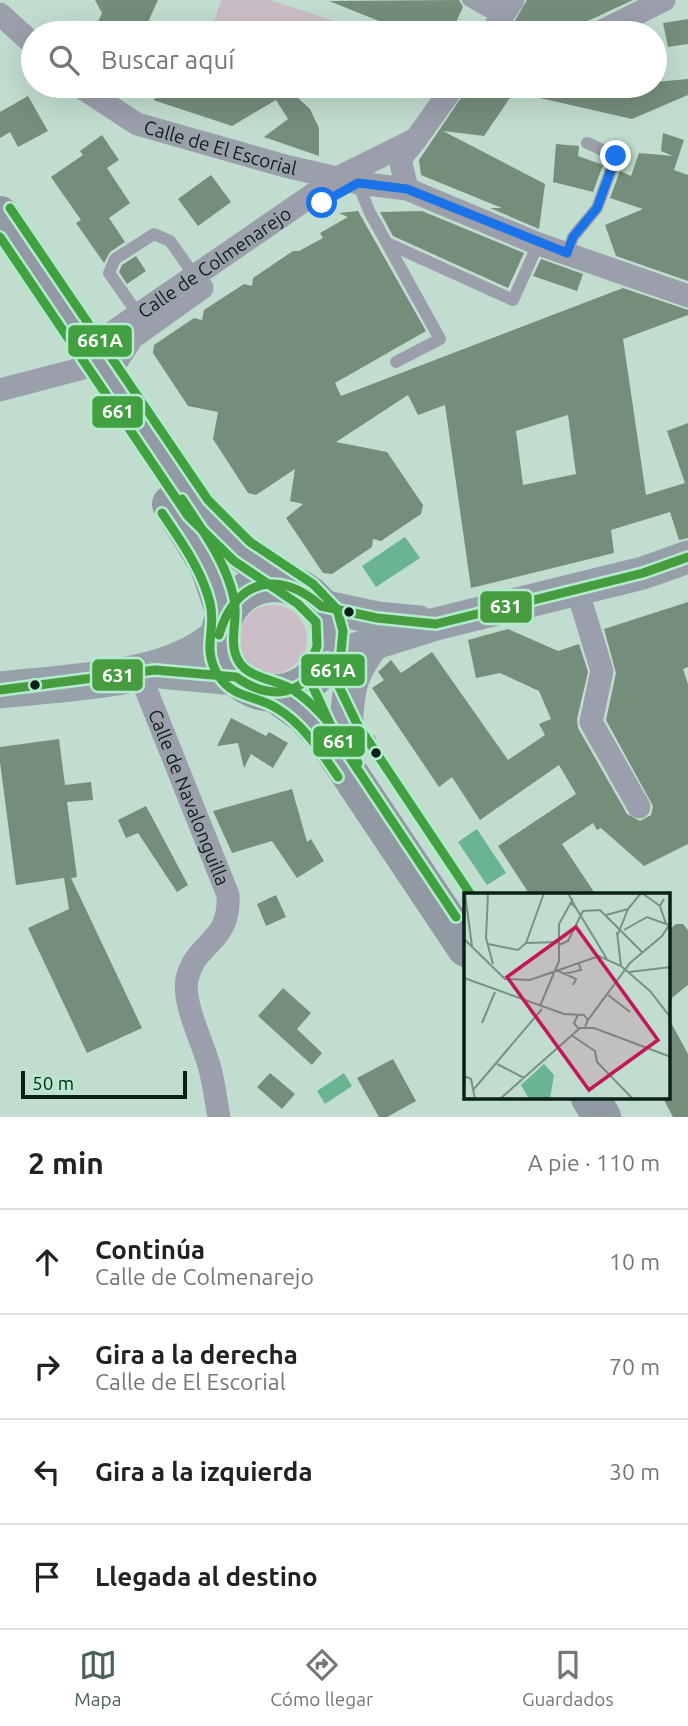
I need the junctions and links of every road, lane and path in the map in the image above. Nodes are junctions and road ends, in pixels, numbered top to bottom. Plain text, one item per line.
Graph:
1 (468, 0) edge
2 (485, 0) edge
3 (664, 0) edge
4 (0, 14) edge
5 (502, 17) edge
6 (622, 21) edge
7 (21, 33) edge
8 (97, 98) edge
9 (445, 98) edge
10 (416, 139) junction
11 (587, 144) dead end
12 (347, 180) junction
13 (407, 189) junction
14 (0, 215) edge
15 (386, 242) junction
16 (0, 250) edge
17 (535, 251) dead end
18 (567, 253) junction
19 (194, 275) junction
20 (688, 296) edge
21 (138, 314) junction
22 (91, 361) junction
23 (396, 362) dead end
24 (0, 390) edge
25 (688, 557) edge
26 (283, 583) junction
27 (577, 589) junction
28 (321, 606) junction
29 (222, 624) junction
30 (436, 624) junction
31 (374, 643) junction
32 (323, 665) junction
33 (147, 671) junction
34 (236, 677) junction
35 (0, 690) edge
36 (275, 693) junction
37 (346, 730) junction
38 (639, 807) dead end
39 (464, 907) edge
40 (464, 945) edge
41 (565, 1100) edge
42 (591, 1100) edge
43 (219, 1117) edge
44 (576, 1117) edge
45 (602, 1117) edge

1 - 5 lane
2 - 5 street
3 - 6 street
4 - 7 street
8 - 12 street, Calle de El Escorial
9 - 10 street, Calle de Colmenarejo
10 - 12 street, Calle de Colmenarejo
10 - 13 street, Calle de Colmenarejo
11 - 18 lane
12 - 13 street, Calle de El Escorial
12 - 15 lane
12 - 19 street, Calle de Colmenarejo
12 - 22 street, Calle de Colmenarejo
13 - 18 street, Calle de El Escorial
14 - 22 highway
15 - 17 lane
15 - 23 lane
16 - 22 highway
18 - 20 street, Calle de El Escorial
19 - 21 street, Calle de Colmenarejo
19 - 21 lane
21 - 22 street, Calle de Colmenarejo
22 - 24 street, Calle de Colmenarejo
22 - 26 highway
22 - 29 highway
25 - 27 main road
26 - 28 highway
26 - 29 highway
27 - 30 main road
27 - 38 street
28 - 30 main road
28 - 32 highway
29 - 33 main road
29 - 34 highway
30 - 31 main road
31 - 32 main road
31 - 37 main road
32 - 36 highway
32 - 37 highway
33 - 34 main road
33 - 35 main road
33 - 43 street, Calle de Navalonguilla
34 - 36 highway
36 - 40 highway
37 - 39 highway
41 - 44 highway
42 - 45 highway

